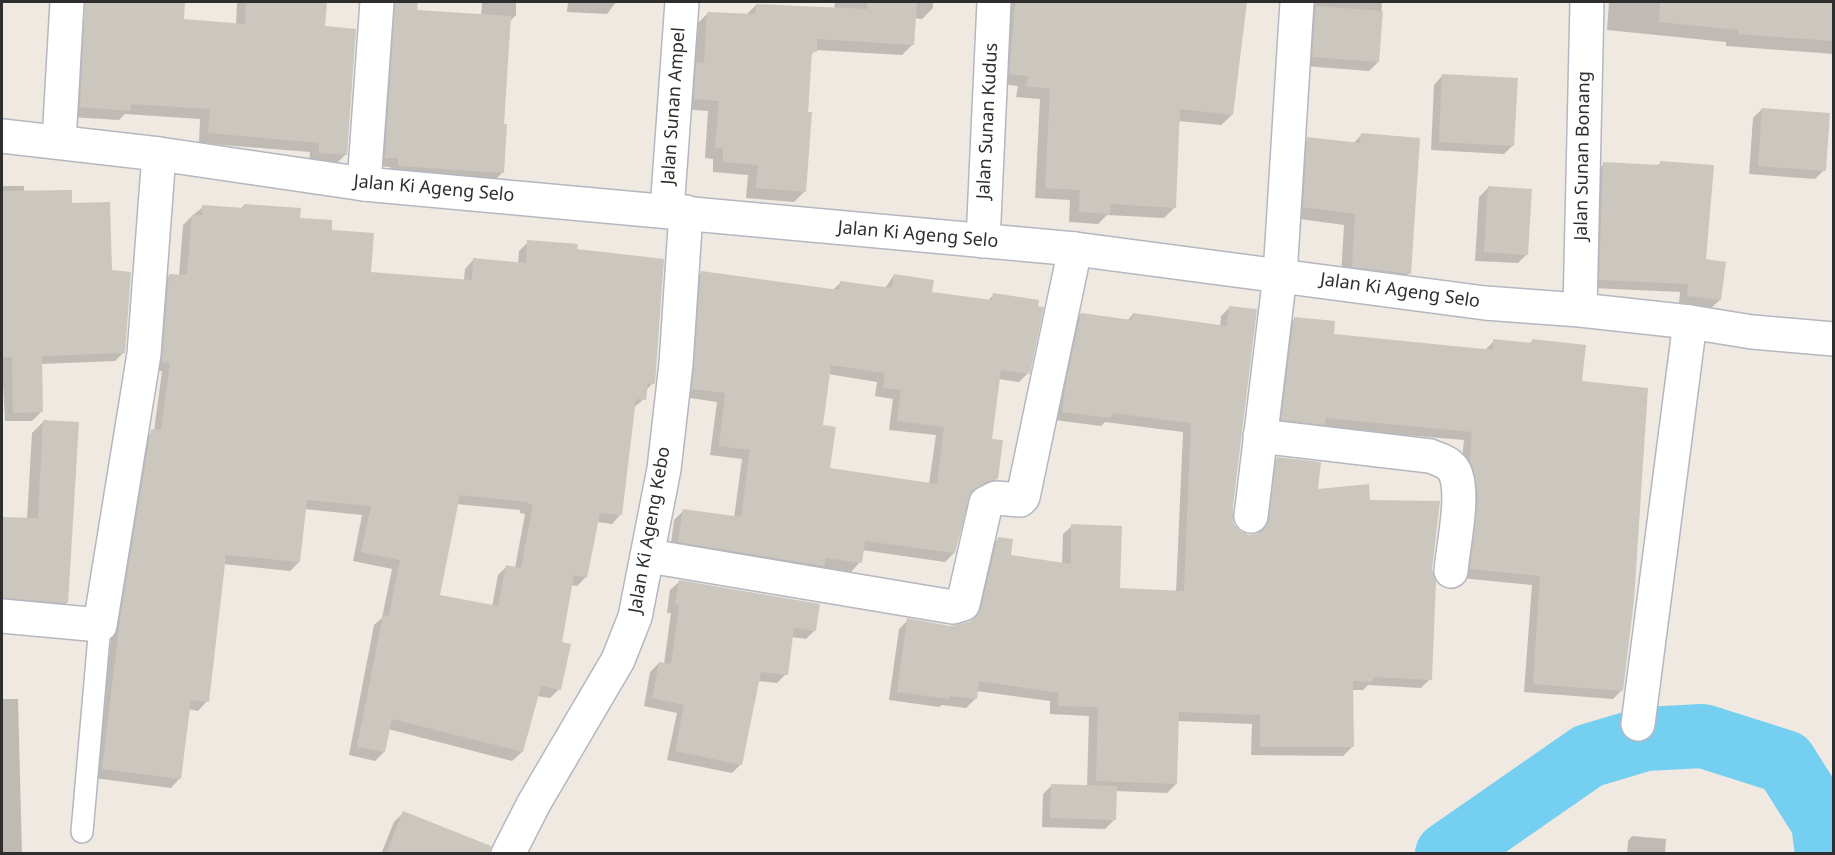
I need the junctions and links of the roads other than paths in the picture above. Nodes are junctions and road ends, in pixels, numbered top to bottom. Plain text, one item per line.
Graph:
1 (67, 2) edge
2 (377, 2) edge
3 (682, 2) edge
4 (994, 2) edge
5 (1297, 2) edge
6 (1587, 2) edge
7 (2, 136) edge
8 (59, 142) junction
9 (159, 154) junction
10 (364, 184) junction
11 (676, 211) junction
12 (983, 241) junction
13 (1075, 249) junction
14 (1280, 275) junction
15 (1580, 310) junction
16 (1690, 321) junction
17 (1833, 339) edge
18 (1260, 436) junction
19 (1251, 516) dead end
20 (649, 555) junction
21 (1451, 571) dead end
22 (2, 616) edge
23 (100, 625) junction
24 (1638, 724) dead end
25 (82, 832) dead end
26 (509, 851) edge

1 - 8 street
2 - 10 street
3 - 11 street, Jalan Sunan Ampel
4 - 12 street, Jalan Sunan Kudus
5 - 14 street
6 - 15 street, Jalan Sunan Bonang
7 - 8 street, Jalan Ki Ageng Selo
8 - 9 street, Jalan Ki Ageng Selo
9 - 10 street, Jalan Ki Ageng Selo
9 - 23 street
10 - 11 street, Jalan Ki Ageng Selo
11 - 12 street, Jalan Ki Ageng Selo
11 - 20 street, Jalan Ki Ageng Kebo
12 - 13 street, Jalan Ki Ageng Selo
13 - 14 street, Jalan Ki Ageng Selo
13 - 20 street
14 - 15 street, Jalan Ki Ageng Selo
14 - 18 street
15 - 16 street, Jalan Ki Ageng Selo
16 - 17 street, Jalan Ki Ageng Selo
16 - 24 street
18 - 19 street
18 - 21 street
20 - 26 street, Jalan Ki Ageng Kebo
22 - 23 street
23 - 25 lane

